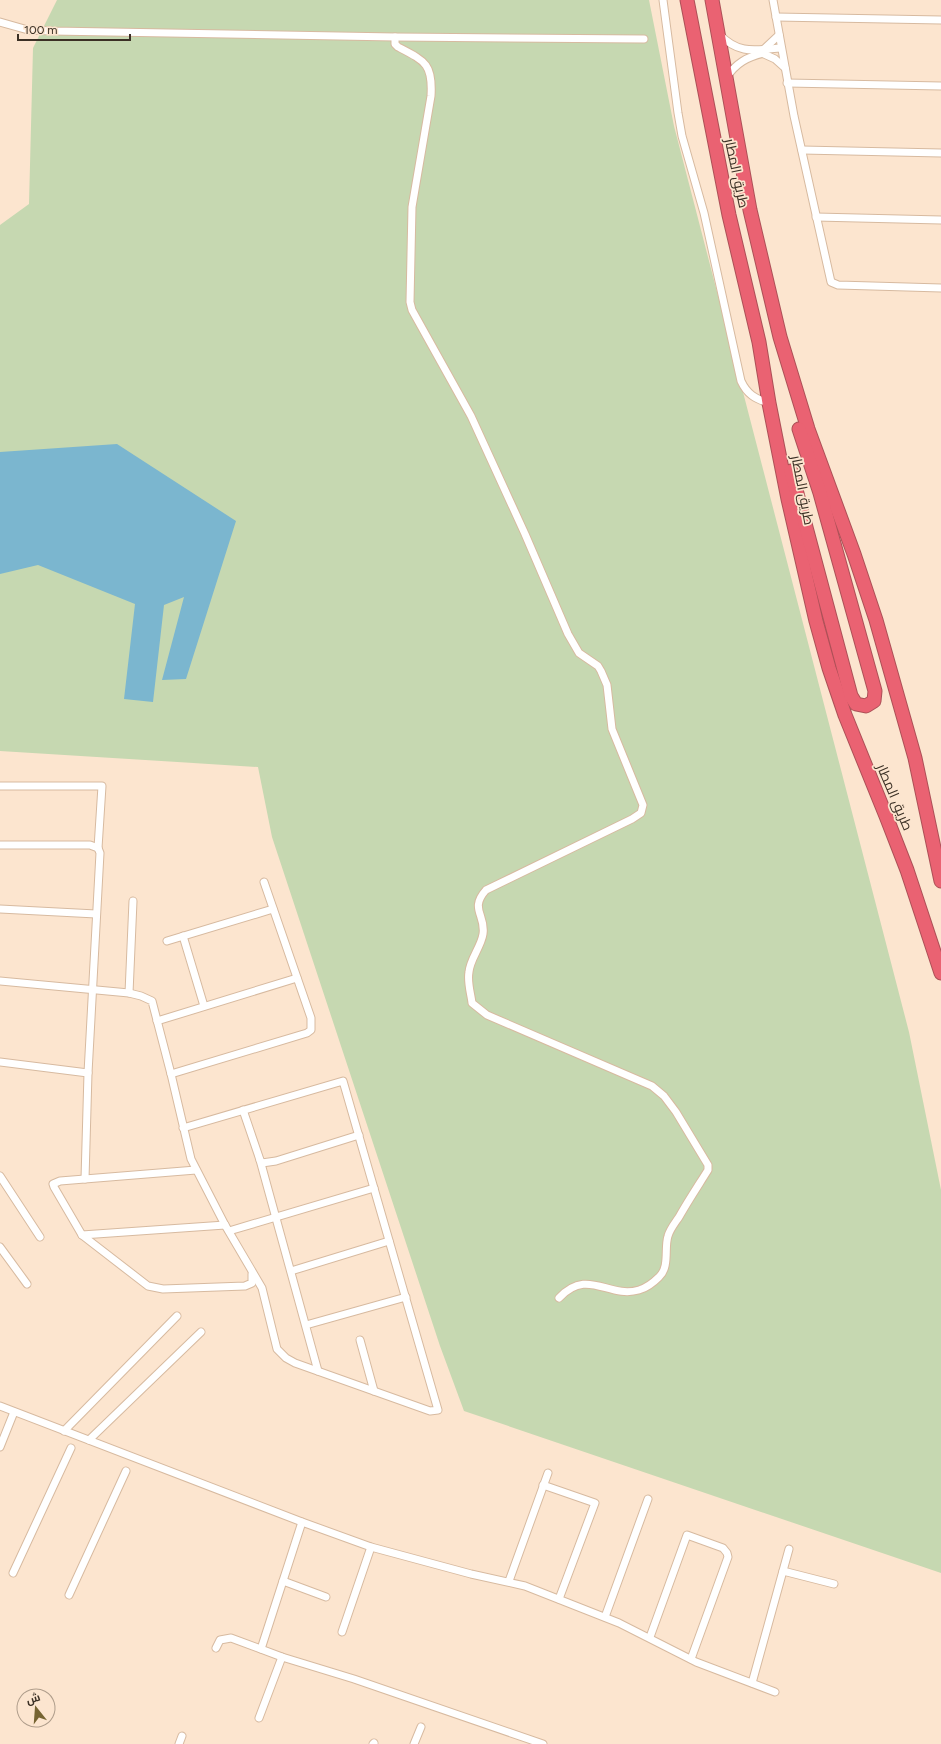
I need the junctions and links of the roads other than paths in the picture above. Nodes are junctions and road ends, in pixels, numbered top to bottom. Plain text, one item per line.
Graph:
1 (663, 0) edge
2 (687, 0) edge
3 (712, 0) edge
4 (773, 0) edge
5 (776, 17) junction
6 (941, 20) edge
7 (0, 22) edge
8 (718, 33) junction
9 (780, 35) junction
10 (396, 38) junction
11 (644, 39) dead end
12 (782, 50) junction
13 (763, 52) junction
14 (785, 68) junction
15 (726, 78) junction
16 (787, 83) junction
17 (941, 86) edge
18 (802, 150) junction
19 (941, 153) edge
20 (816, 217) junction
21 (941, 220) edge
22 (941, 288) edge
23 (772, 302) junction
24 (760, 347) junction
25 (769, 403) junction
26 (0, 786) edge
27 (0, 845) edge
28 (98, 848) junction
29 (941, 881) edge
30 (264, 882) dead end
31 (133, 901) dead end
32 (0, 909) edge
33 (273, 909) junction
34 (96, 914) junction
35 (183, 936) junction
36 (167, 941) dead end
37 (941, 972) edge
38 (297, 978) junction
39 (0, 981) edge
40 (92, 990) junction
41 (129, 993) junction
42 (204, 1006) junction
43 (157, 1021) junction
44 (0, 1062) edge
45 (88, 1073) junction
46 (171, 1074) junction
47 (243, 1110) junction
48 (182, 1128) junction
49 (358, 1135) junction
50 (260, 1160) junction
51 (196, 1170) junction
52 (0, 1176) edge
53 (85, 1179) junction
54 (374, 1188) junction
55 (276, 1217) junction
56 (227, 1228) junction
57 (82, 1235) junction
58 (40, 1237) dead end
59 (389, 1242) junction
60 (0, 1248) edge
61 (291, 1271) junction
62 (252, 1273) junction
63 (27, 1284) dead end
64 (406, 1297) junction
65 (559, 1298) dead end
66 (177, 1316) dead end
67 (306, 1325) junction
68 (201, 1332) dead end
69 (360, 1340) dead end
70 (318, 1371) junction
71 (374, 1391) junction
72 (0, 1406) edge
73 (14, 1412) junction
74 (64, 1431) junction
75 (89, 1440) junction
76 (0, 1446) edge
77 (71, 1448) dead end
78 (126, 1470) dead end
79 (548, 1473) dead end
80 (543, 1486) junction
81 (648, 1499) dead end
82 (302, 1522) junction
83 (371, 1547) junction
84 (789, 1549) dead end
85 (783, 1571) junction
86 (13, 1574) dead end
87 (283, 1581) junction
88 (509, 1581) junction
89 (834, 1584) dead end
90 (68, 1595) dead end
91 (326, 1596) dead end
92 (559, 1599) junction
93 (605, 1617) junction
94 (342, 1632) dead end
95 (650, 1637) junction
96 (216, 1648) dead end
97 (261, 1649) junction
98 (282, 1657) junction
99 (691, 1659) junction
100 (752, 1683) junction
101 (775, 1692) dead end
102 (259, 1718) dead end
103 (421, 1727) dead end
104 (182, 1736) dead end
105 (179, 1744) edge
106 (414, 1744) edge
107 (543, 1744) edge

1 - 25 street
2 - 24 highway, طريق المطار
3 - 8 highway, طريق المطار
4 - 5 street
5 - 6 street
5 - 9 street
7 - 10 street
8 - 13 street
8 - 15 highway, طريق المطار
9 - 12 street
9 - 13 street
10 - 11 street
10 - 65 street
12 - 13 street
12 - 14 street
13 - 14 street
13 - 15 street
14 - 16 street
15 - 23 highway, طريق المطار
16 - 17 street
16 - 18 street
18 - 19 street
18 - 20 street
20 - 21 street
20 - 22 street
23 - 24 highway
23 - 29 highway, طريق المطار
24 - 25 highway, طريق المطار
25 - 37 highway, طريق المطار
26 - 28 street
27 - 28 street
28 - 34 street
30 - 33 street
31 - 41 street
32 - 34 street
33 - 35 street
33 - 38 street
34 - 40 street
35 - 36 street
35 - 42 street
38 - 42 street
38 - 46 street
39 - 40 street
40 - 41 street
40 - 45 street
41 - 43 street
42 - 43 street
43 - 46 street
44 - 45 street
45 - 53 street
46 - 48 street
47 - 48 street
47 - 49 street
47 - 50 street
48 - 51 street
49 - 50 street
49 - 54 street
50 - 55 street
51 - 53 street
51 - 56 street
52 - 58 street
53 - 57 street
54 - 55 street
54 - 59 street
55 - 56 street
55 - 61 street
56 - 57 street
56 - 62 street
57 - 62 street
59 - 61 street
59 - 64 street
60 - 63 street
61 - 67 street
62 - 70 street
64 - 67 street
64 - 71 street
66 - 74 street
67 - 70 street
68 - 75 street
69 - 71 street
70 - 71 street
72 - 73 street
73 - 74 street
73 - 76 street
74 - 75 street
75 - 82 street
77 - 86 street
78 - 90 street
79 - 80 street
80 - 88 street
80 - 92 street
81 - 93 street
82 - 83 street
82 - 87 street
83 - 88 street
83 - 94 street
84 - 85 street
85 - 89 street
85 - 100 street
87 - 91 street
87 - 97 street
88 - 92 street
92 - 93 street
93 - 95 street
95 - 99 street
95 - 99 street
96 - 97 street
97 - 98 street
98 - 102 street
98 - 107 street
99 - 100 street
100 - 101 street
103 - 106 street
104 - 105 street

